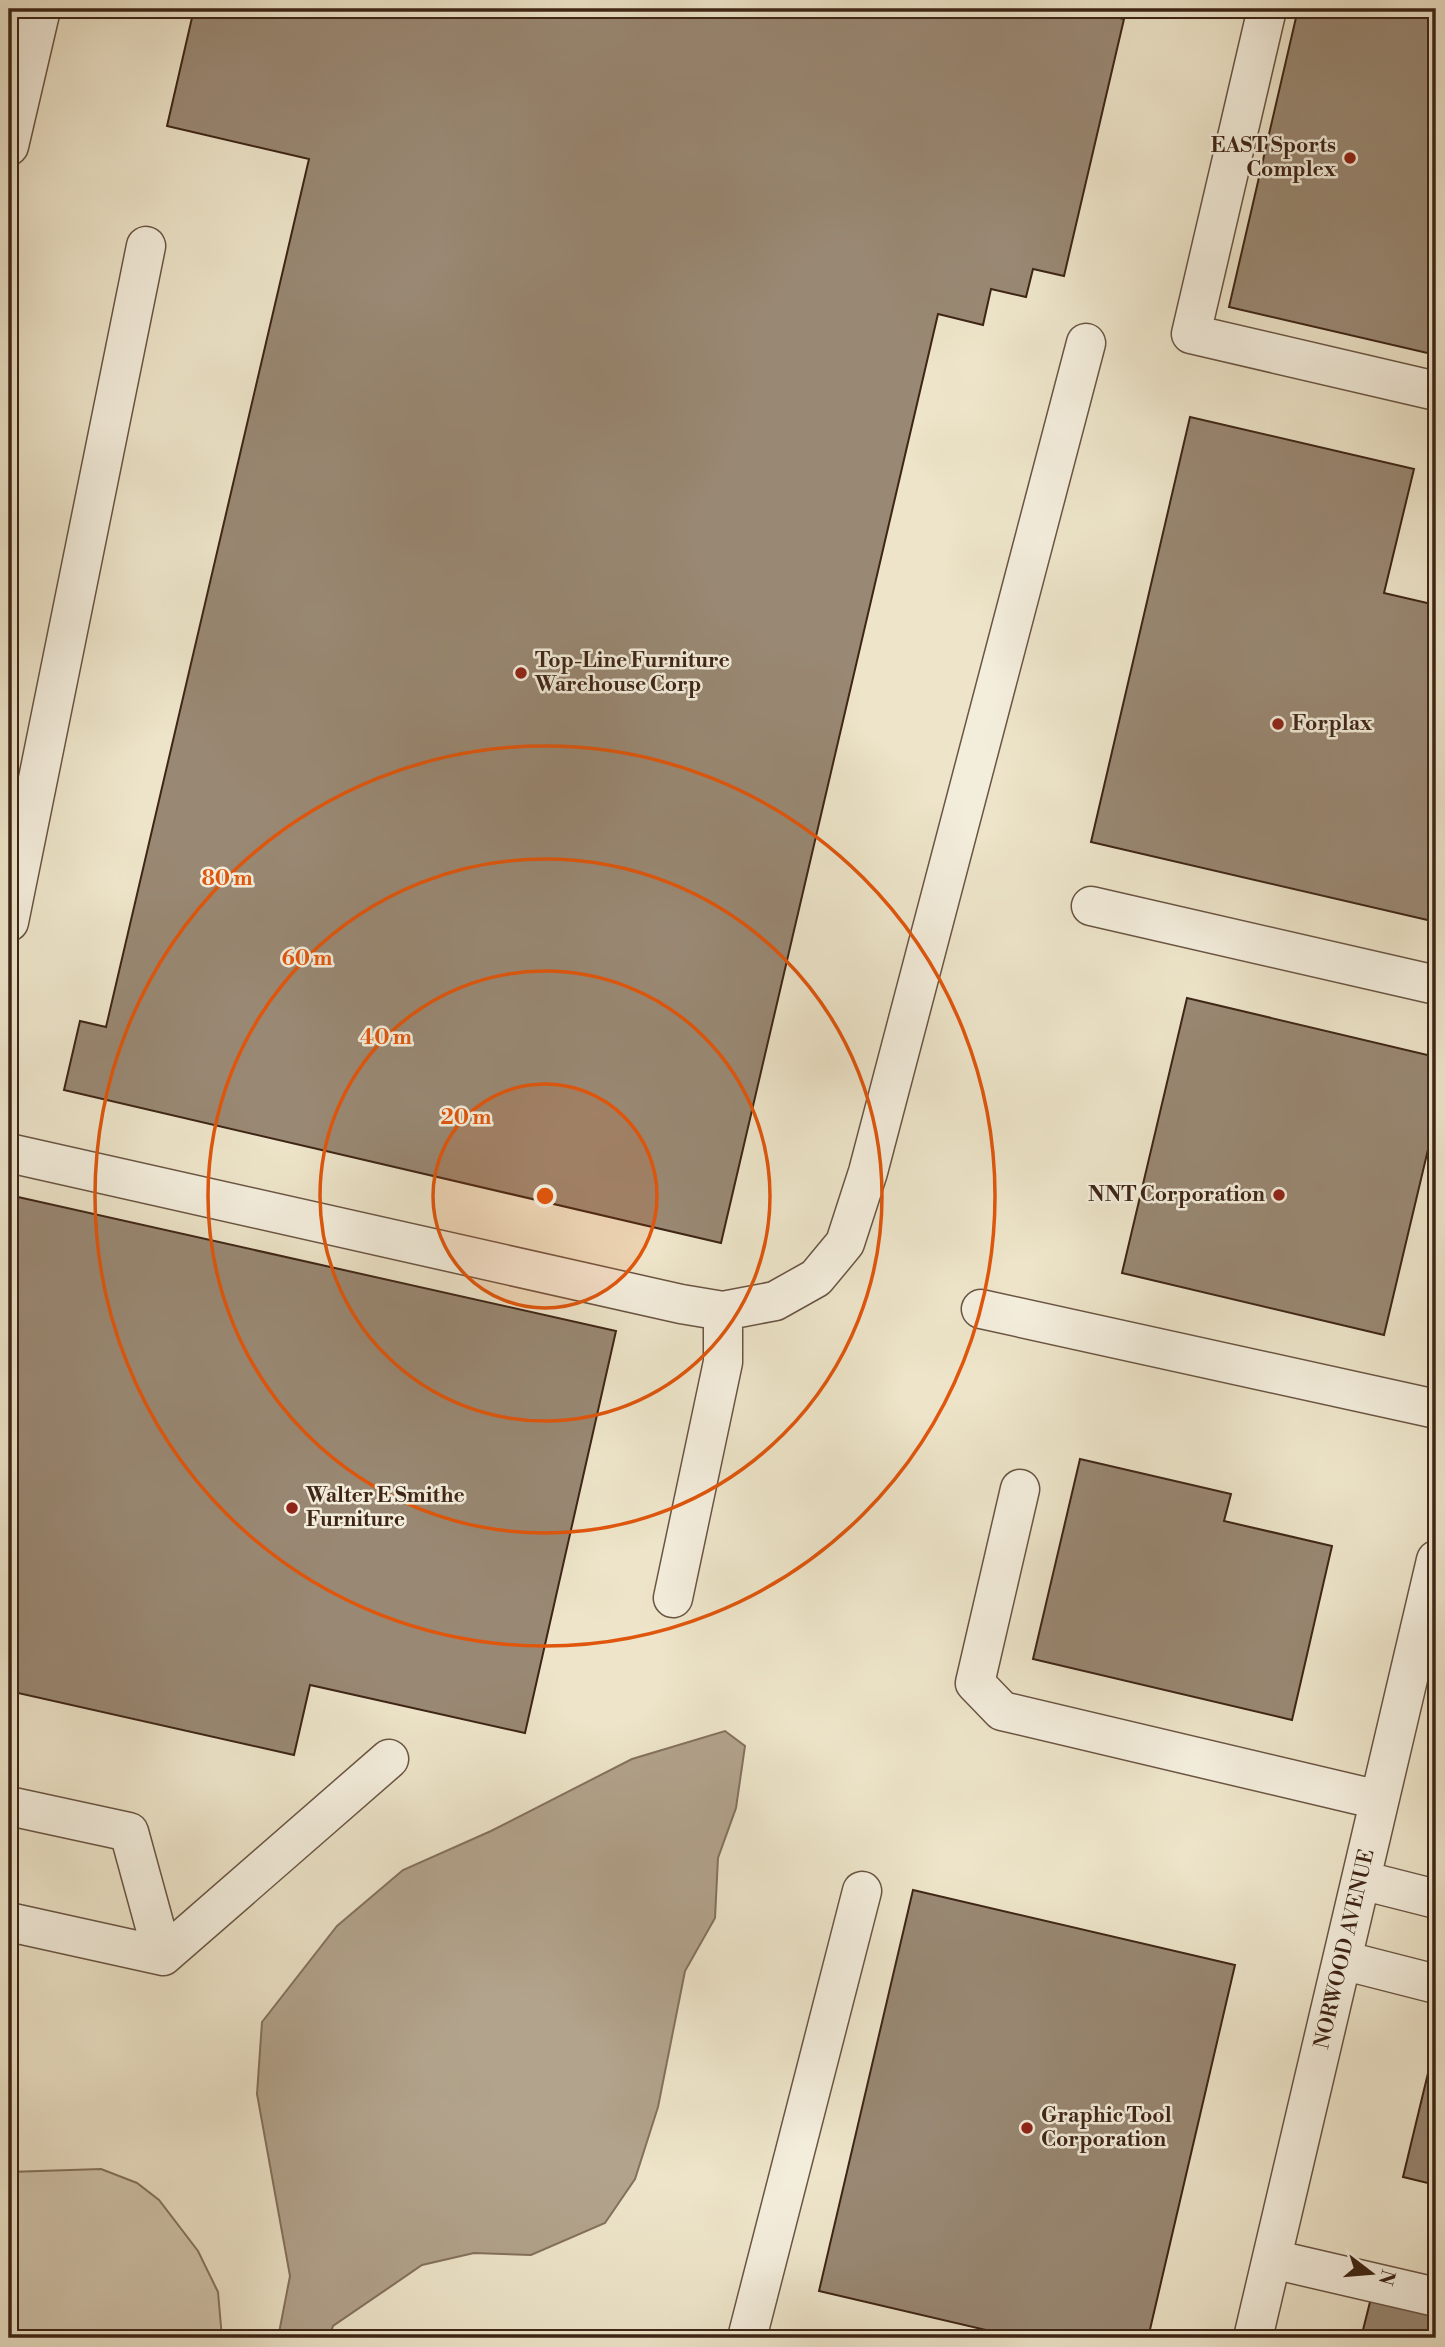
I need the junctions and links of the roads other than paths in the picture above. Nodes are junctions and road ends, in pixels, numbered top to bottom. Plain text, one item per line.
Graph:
1 (41, 9) edge
2 (1267, 9) edge
3 (9, 146) edge
4 (146, 246) dead end
5 (1086, 342) dead end
6 (1436, 391) edge
7 (1091, 906) dead end
8 (9, 922) edge
9 (1436, 985) edge
10 (9, 1153) edge
11 (981, 1308) dead end
12 (723, 1311) junction
13 (1436, 1409) edge
14 (1020, 1489) dead end
15 (1436, 1560) edge
16 (673, 1598) dead end
17 (389, 1759) dead end
18 (1380, 1801) junction
19 (9, 1806) edge
20 (1361, 1880) junction
21 (862, 1891) dead end
22 (1436, 1899) edge
23 (9, 1922) edge
24 (163, 1956) junction
25 (1342, 1960) junction
26 (1436, 1984) edge
27 (1272, 2259) junction
28 (1436, 2297) edge
29 (747, 2338) edge
30 (1253, 2338) edge

1 - 3 street
2 - 6 street
4 - 8 street
5 - 12 street
7 - 9 street
10 - 12 street
11 - 13 street
12 - 16 street
14 - 18 street
15 - 18 street, NORWOOD AVENUE
17 - 24 street
18 - 20 street, NORWOOD AVENUE
19 - 24 street
20 - 22 street
20 - 25 street, NORWOOD AVENUE
21 - 29 street
23 - 24 street
25 - 26 street
25 - 27 street, NORWOOD AVENUE
27 - 28 street
27 - 30 street, NORWOOD AVENUE

